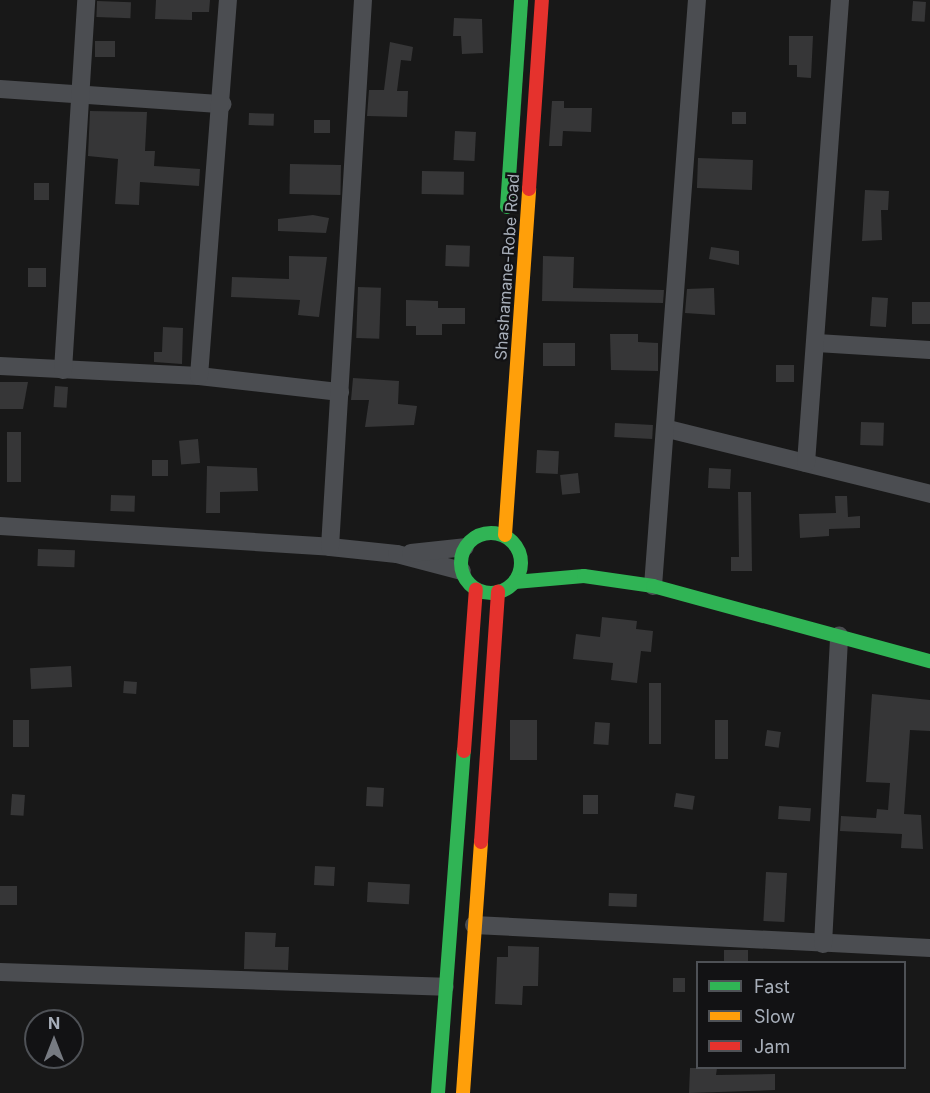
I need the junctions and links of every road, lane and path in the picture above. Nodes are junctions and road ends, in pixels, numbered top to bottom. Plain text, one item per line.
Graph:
1 (86, 0) edge
2 (228, 0) edge
3 (363, 0) edge
4 (521, 0) edge
5 (542, 0) edge
6 (697, 0) edge
7 (840, 0) edge
8 (0, 88) edge
9 (80, 95) junction
10 (222, 104) junction
11 (506, 218) dead end
12 (817, 343) junction
13 (930, 350) edge
14 (0, 366) edge
15 (63, 370) junction
16 (200, 376) junction
17 (340, 392) junction
18 (668, 429) junction
19 (806, 463) junction
20 (930, 494) edge
21 (0, 526) edge
22 (505, 536) junction
23 (330, 547) junction
24 (465, 547) junction
25 (519, 550) junction
26 (397, 554) junction
27 (462, 571) junction
28 (584, 576) junction
29 (515, 582) junction
30 (653, 586) junction
31 (476, 589) junction
32 (498, 592) junction
33 (839, 634) junction
34 (930, 661) edge
35 (474, 925) junction
36 (823, 944) junction
37 (930, 948) edge
38 (0, 972) edge
39 (445, 987) junction
40 (438, 1093) edge
41 (463, 1093) edge

1 - 9 street
2 - 10 street
3 - 17 street
4 - 11 main road, Shashamane-Robe Road
5 - 22 main road, Shashamane-Robe Road
6 - 18 street
7 - 12 street
8 - 9 street
9 - 10 street
9 - 15 street
10 - 16 street
12 - 13 street
12 - 19 street
14 - 15 street
15 - 16 street
16 - 17 street
17 - 23 street
18 - 19 street
18 - 30 street
19 - 20 street
21 - 23 street
22 - 24 main road
22 - 25 main road
23 - 26 street
24 - 26 street
24 - 27 main road
25 - 28 main road
25 - 29 main road
26 - 27 street
27 - 31 main road
28 - 29 main road
28 - 30 main road
29 - 32 main road
30 - 33 main road
31 - 32 main road
31 - 39 main road
32 - 35 main road
33 - 34 main road
33 - 36 street
35 - 36 street
35 - 41 main road
36 - 37 street
38 - 39 street
39 - 40 main road

